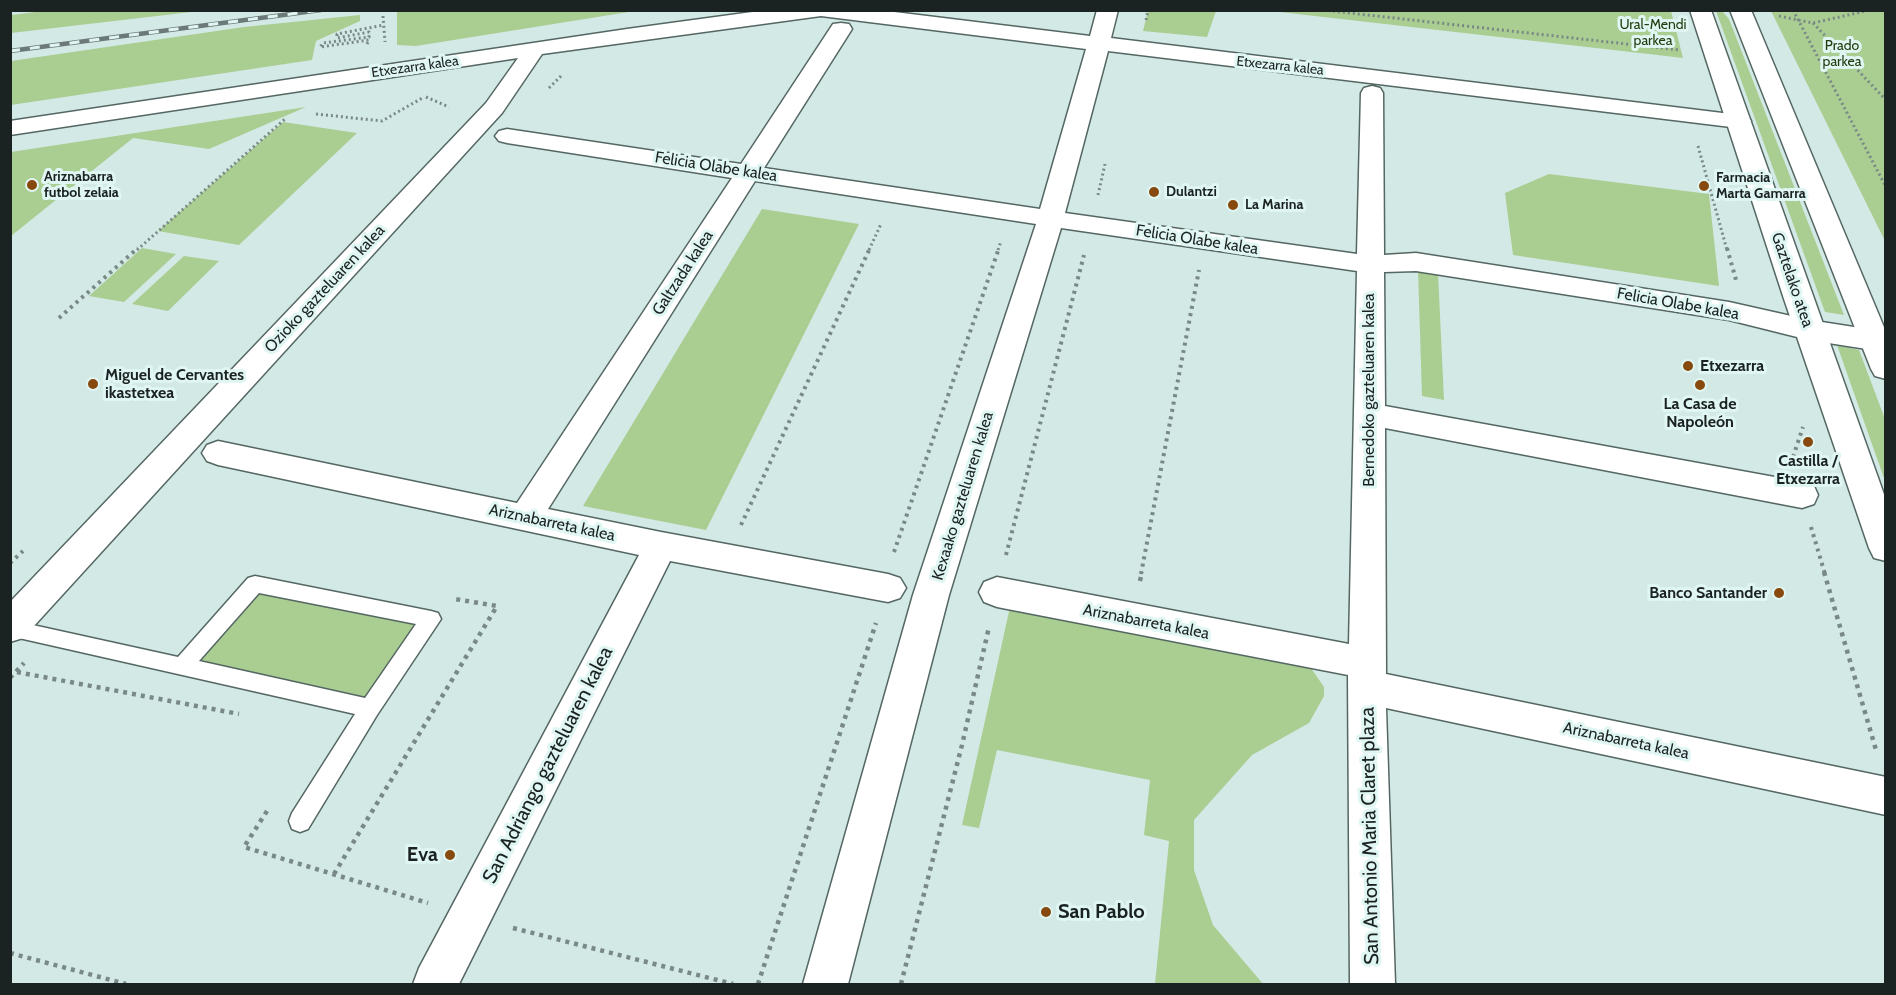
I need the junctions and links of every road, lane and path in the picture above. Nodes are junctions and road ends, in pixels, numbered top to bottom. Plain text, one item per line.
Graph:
1 (1108, 10) edge
2 (1323, 10) edge
3 (1700, 10) edge
4 (1740, 10) edge
5 (1793, 10) edge
6 (1869, 10) edge
7 (1773, 15) dead end
8 (383, 16) dead end
9 (828, 17) edge
10 (1797, 20) junction
11 (1813, 23) junction
12 (384, 25) junction
13 (1679, 40) dead end
14 (1098, 45) junction
15 (385, 47) dead end
16 (374, 48) dead end
17 (362, 50) dead end
18 (534, 50) junction
19 (320, 51) dead end
20 (1682, 51) junction
21 (1372, 93) dead end
22 (425, 97) dead end
23 (1886, 100) edge
24 (309, 113) dead end
25 (291, 116) dead end
26 (1692, 116) junction
27 (1739, 121) junction
28 (10, 128) edge
29 (507, 135) dead end
30 (748, 172) junction
31 (1886, 187) edge
32 (895, 194) junction
33 (1012, 212) junction
34 (1051, 217) junction
35 (1204, 242) junction
36 (1369, 264) junction
37 (1746, 315) junction
38 (59, 318) dead end
39 (1809, 330) junction
40 (1880, 341) edge
41 (1886, 369) edge
42 (1369, 414) junction
43 (1800, 416) dead end
44 (218, 453) dead end
45 (1802, 495) junction
46 (525, 517) junction
47 (661, 546) junction
48 (1886, 548) edge
49 (726, 558) junction
50 (888, 588) junction
51 (997, 592) joint
52 (450, 598) dead end
53 (1132, 620) junction
54 (10, 628) edge
55 (182, 666) junction
56 (16, 672) dead end
57 (1367, 675) junction
58 (370, 708) junction
59 (249, 716) dead end
60 (1882, 778) edge
61 (269, 808) dead end
62 (300, 821) dead end
63 (334, 874) junction
64 (470, 916) junction
65 (10, 953) edge
66 (126, 984) edge
67 (435, 984) edge
68 (732, 984) edge
69 (758, 984) edge
70 (825, 984) edge
71 (901, 984) edge
72 (1372, 984) edge

1 - 14 street, Kexaako gazteluaren kalea
2 - 20 path
3 - 27 street, Gaztelako atea
4 - 40 street
5 - 10 path
6 - 11 path
7 - 10 path
8 - 12 path
9 - 14 street, Etxezarra kalea
9 - 18 street, Etxezarra kalea
9 - 30 street, Galtzada kalea
10 - 11 path
10 - 31 path
11 - 23 path
12 - 15 path
12 - 19 path
13 - 20 path
14 - 26 street, Etxezarra kalea
14 - 34 street, Kexaako gazteluaren kalea
16 - 17 path
18 - 28 street, Etxezarra kalea
18 - 54 street, Ozioko gazteluaren kalea
20 - 26 path
21 - 36 street, Bernedoko gazteluaren kalea
22 - 24 path
25 - 38 path
26 - 27 street, Etxezarra kalea
26 - 37 path
27 - 39 street, Gaztelako atea
29 - 30 street, Felicia Olabe kalea
30 - 32 street, Felicia Olabe kalea
30 - 46 street, Galtzada kalea
32 - 33 street, Felicia Olabe kalea
32 - 49 path
33 - 34 street, Felicia Olabe kalea
33 - 50 path
34 - 35 street, Felicia Olabe kalea
34 - 70 street, Kexaako gazteluaren kalea
35 - 36 street, Felicia Olabe kalea
35 - 53 path
36 - 37 street, Felicia Olabe kalea
36 - 42 street, Bernedoko gazteluaren kalea
37 - 39 street, Felicia Olabe kalea
39 - 40 street, Felicia Olabe kalea
39 - 48 street, Gaztelako atea
40 - 41 street
42 - 45 street
42 - 57 street, Bernedoko gazteluaren kalea
43 - 45 path
44 - 46 street, Ariznabarreta kalea
45 - 60 path
46 - 47 street, Ariznabarreta kalea
47 - 49 street, Ariznabarreta kalea
47 - 64 street, San Adriango gazteluaren kalea
49 - 50 street, Ariznabarreta kalea
50 - 69 path
51 - 53 street, Ariznabarreta kalea
51 - 71 path
52 - 63 path
53 - 57 street, Ariznabarreta kalea
54 - 55 lane
55 - 58 lane
55 - 58 lane
56 - 59 path
57 - 60 street, Ariznabarreta kalea
57 - 72 street, San Antonio Maria Claret plaza
58 - 62 lane
61 - 63 path
63 - 64 path
64 - 67 street, San Adriango gazteluaren kalea
64 - 68 path
65 - 66 path

